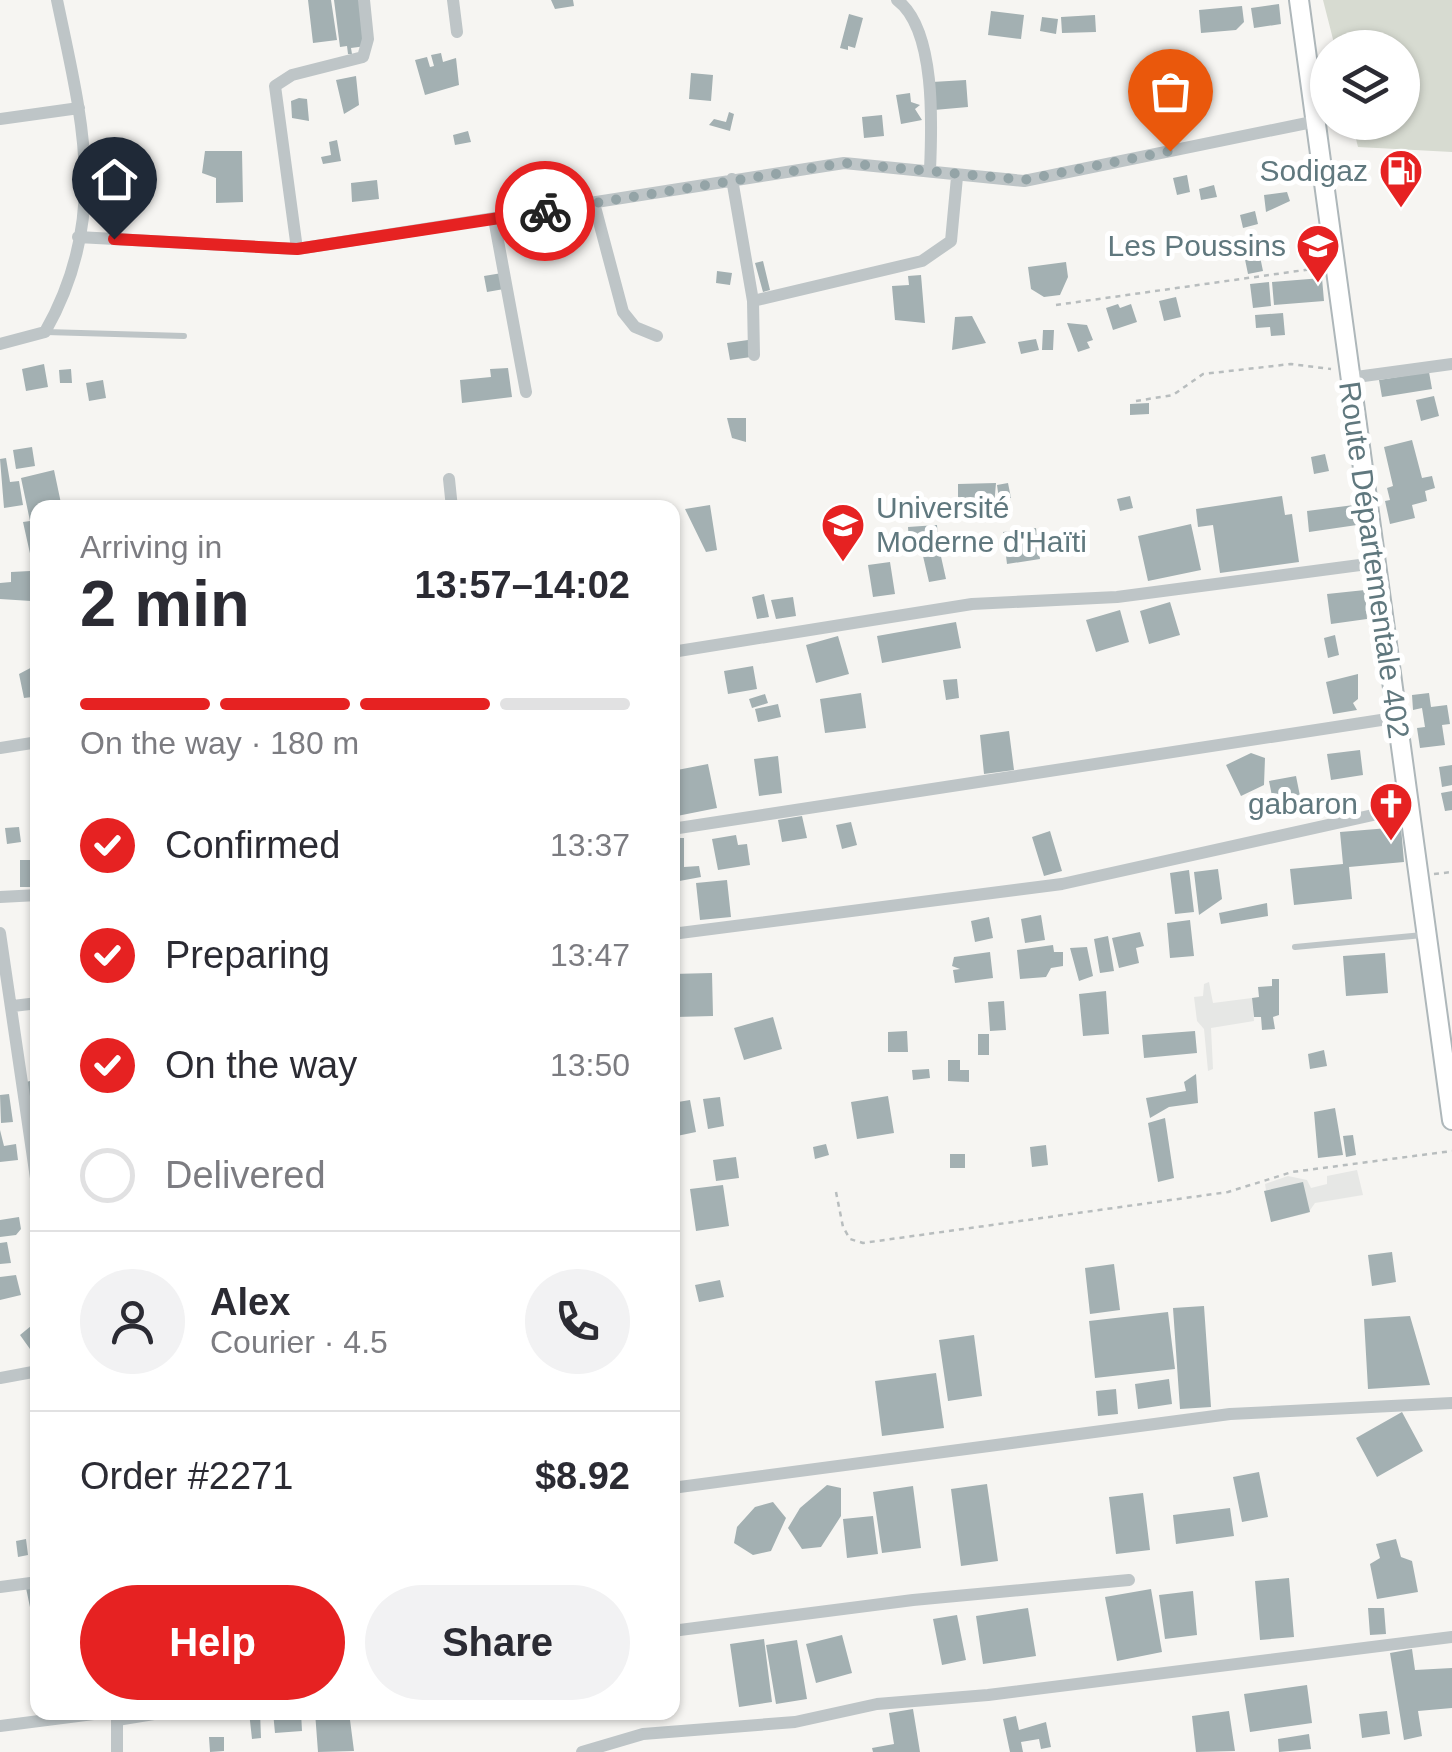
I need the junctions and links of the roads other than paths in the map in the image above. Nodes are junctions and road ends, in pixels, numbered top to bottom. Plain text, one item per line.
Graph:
1 (56, 0) edge
2 (364, 0) edge
3 (453, 0) edge
4 (898, 0) edge
5 (1299, 0) edge
6 (457, 32) dead end
7 (1310, 74) edge
8 (79, 108) junction
9 (0, 120) edge
10 (1310, 122) edge
11 (1319, 140) edge
12 (930, 170) junction
13 (956, 177) junction
14 (732, 179) junction
15 (594, 203) junction
16 (494, 219) junction
17 (78, 237) junction
18 (297, 249) junction
19 (753, 301) junction
20 (45, 332) junction
21 (184, 336) dead end
22 (657, 336) dead end
23 (0, 344) edge
24 (754, 355) dead end
25 (1452, 364) edge
26 (1348, 372) junction
27 (526, 392) dead end
28 (449, 479) dead end
29 (451, 500) edge
30 (1376, 563) junction
31 (680, 651) edge
32 (1394, 718) junction
33 (30, 743) edge
34 (0, 748) edge
35 (1409, 808) junction
36 (680, 828) edge
37 (30, 895) edge
38 (0, 896) edge
39 (0, 933) edge
40 (680, 933) edge
41 (1426, 935) junction
42 (1295, 947) dead end
43 (30, 1005) edge
44 (13, 1006) junction
45 (1446, 1030) edge
46 (30, 1107) edge
47 (1452, 1120) edge
48 (30, 1372) edge
49 (0, 1378) edge
50 (1452, 1402) edge
51 (680, 1487) edge
52 (1129, 1580) dead end
53 (30, 1583) edge
54 (0, 1587) edge
55 (680, 1631) edge
56 (1452, 1637) edge
57 (62, 1720) edge
58 (115, 1720) edge
59 (0, 1726) edge
60 (118, 1752) edge
61 (582, 1752) edge

1 - 8 street
2 - 18 street
3 - 6 street
4 - 12 street
5 - 7 main road, Route Départementale 402
8 - 9 street
8 - 17 street
10 - 13 street
11 - 26 main road, Route Départementale 402
12 - 13 street
12 - 14 street
13 - 19 street
14 - 15 street
14 - 19 street
15 - 16 street
15 - 22 street
16 - 18 street
16 - 27 street
17 - 18 street
17 - 20 street
19 - 24 street
20 - 21 lane
20 - 23 street
25 - 26 street
26 - 30 main road, Route Départementale 402
28 - 29 street
30 - 31 street
30 - 32 main road, Route Départementale 402
32 - 35 main road, Route Départementale 402
32 - 36 street
33 - 34 street
35 - 40 street
35 - 41 main road, Route Départementale 402
37 - 38 street
39 - 44 street
41 - 42 lane
41 - 45 main road, Route Départementale 402
43 - 44 street
44 - 46 street
45 - 47 main road, Route Départementale 402
48 - 49 street
50 - 51 street
52 - 55 street
53 - 54 street
56 - 61 street
57 - 59 street
58 - 60 street

